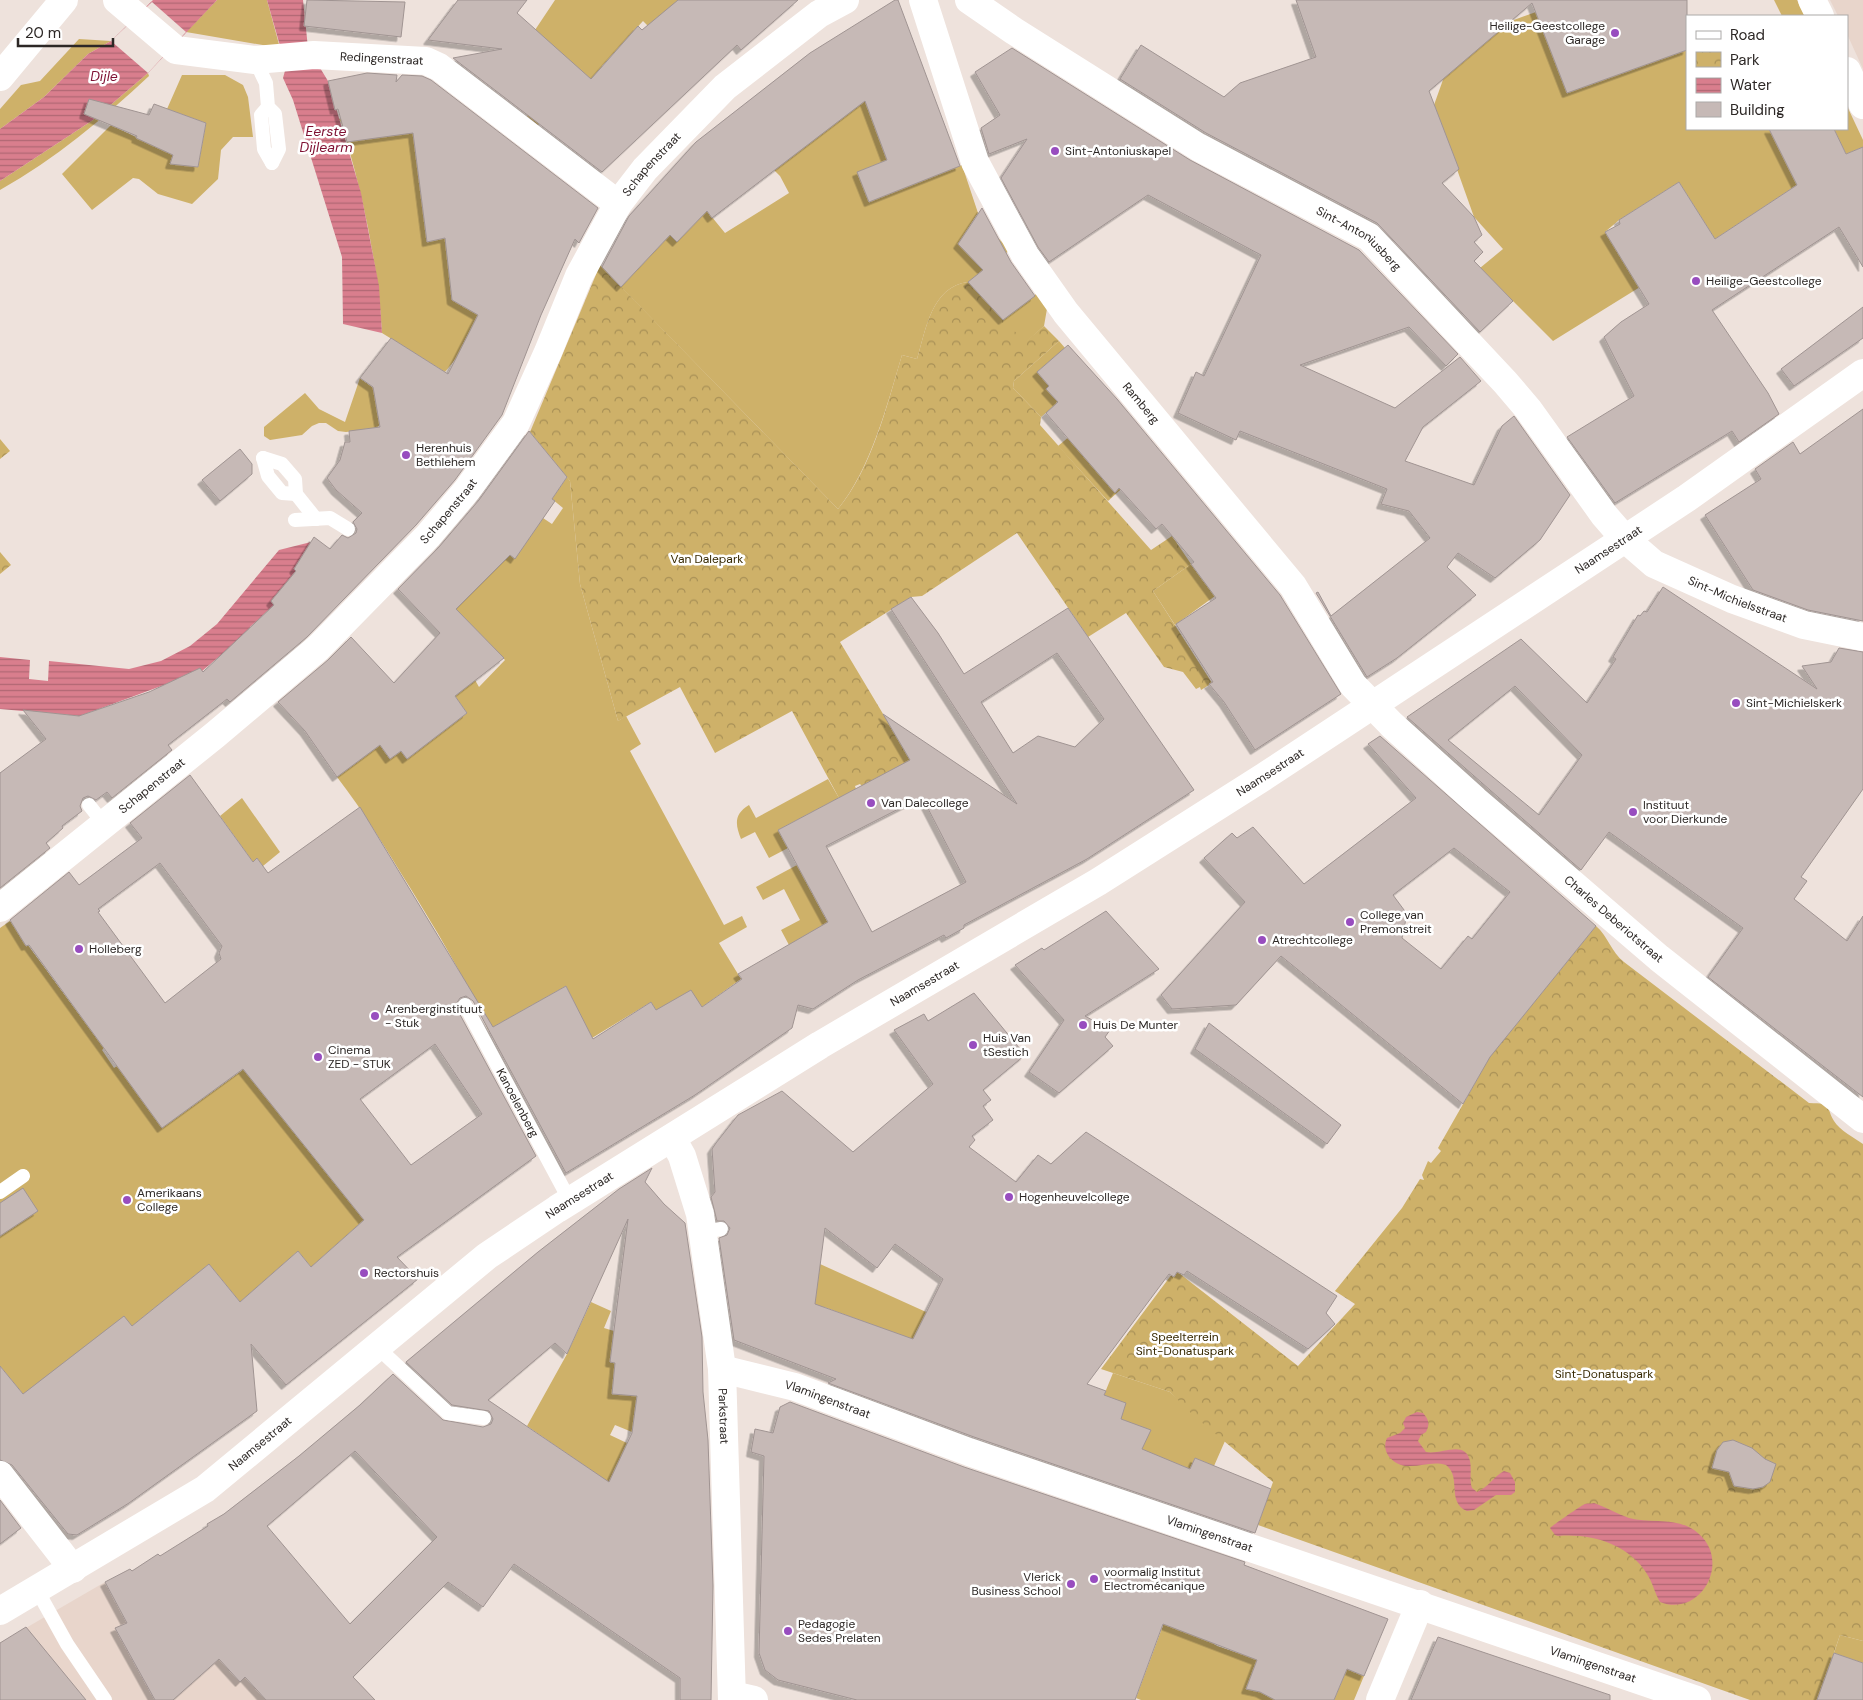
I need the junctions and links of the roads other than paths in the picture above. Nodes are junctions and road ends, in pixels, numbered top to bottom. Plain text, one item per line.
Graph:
1 (64, 0) edge
2 (845, 0) edge
3 (923, 0) edge
4 (969, 0) edge
5 (1812, 0) edge
6 (127, 8) edge
7 (1820, 15) edge
8 (255, 60) junction
9 (1848, 73) edge
10 (0, 77) edge
11 (1863, 104) edge
12 (268, 107) dead end
13 (618, 204) junction
14 (1863, 373) edge
15 (296, 494) dead end
16 (316, 519) junction
17 (295, 520) dead end
18 (348, 529) dead end
19 (1624, 538) junction
20 (1863, 637) edge
21 (1373, 707) junction
22 (0, 908) edge
23 (465, 1005) dead end
24 (1863, 1119) edge
25 (672, 1138) junction
26 (23, 1176) dead end
27 (0, 1192) edge
28 (570, 1200) junction
29 (377, 1347) junction
30 (722, 1369) junction
31 (484, 1418) dead end
32 (0, 1475) edge
33 (73, 1569) junction
34 (37, 1590) junction
35 (1420, 1604) junction
36 (0, 1611) edge
37 (739, 1698) edge
38 (105, 1700) edge
39 (1380, 1700) edge
40 (1697, 1700) edge

1 - 10 street
2 - 13 street, Schapenstraat
3 - 21 street, Ramberg
4 - 19 street, Sint-Antoniusberg
5 - 7 street
6 - 8 street, Redingenstraat
8 - 12 lane
8 - 13 street, Redingenstraat
9 - 11 street
13 - 22 street, Schapenstraat
14 - 19 street, Naamsestraat
15 - 16 lane
16 - 17 lane
16 - 18 lane
19 - 20 street, Sint-Michielsstraat
19 - 21 street, Naamsestraat
21 - 24 street, Charles Deberiotstraat
21 - 25 street, Naamsestraat
23 - 28 lane, Kanoelenberg
25 - 28 street, Naamsestraat
25 - 30 street, Parkstraat
26 - 27 lane
28 - 29 street, Naamsestraat
29 - 31 lane
29 - 33 street, Naamsestraat
30 - 35 street, Vlamingenstraat
30 - 37 street, Parkstraat
32 - 33 street
33 - 34 street, Naamsestraat
34 - 36 street, Naamsestraat
34 - 38 lane
35 - 39 street
35 - 40 street, Vlamingenstraat

